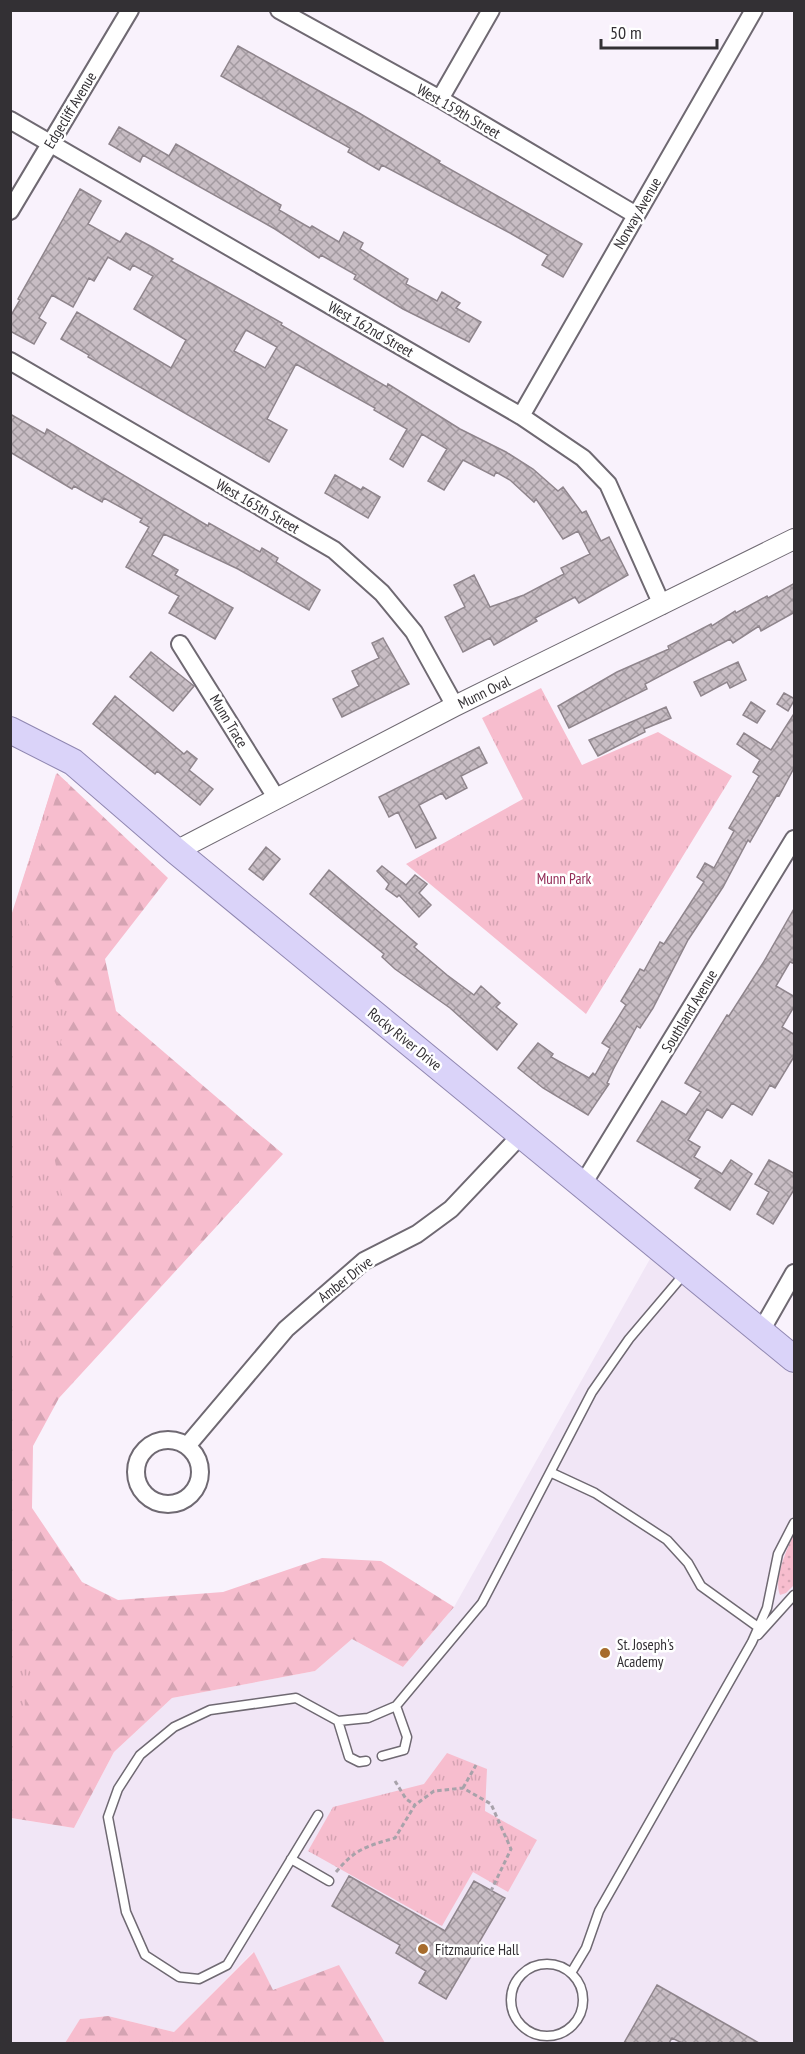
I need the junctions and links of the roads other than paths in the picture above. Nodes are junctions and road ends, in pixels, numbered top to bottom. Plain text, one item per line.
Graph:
1 (130, 10) edge
2 (279, 10) edge
3 (491, 10) edge
4 (754, 10) edge
5 (440, 99) junction
6 (10, 120) edge
7 (49, 143) junction
8 (10, 211) edge
9 (636, 215) junction
10 (10, 361) edge
11 (521, 416) junction
12 (795, 539) edge
13 (662, 605) junction
14 (180, 644) dead end
15 (455, 706) junction
16 (10, 729) edge
17 (277, 799) junction
18 (795, 839) edge
19 (176, 851) junction
20 (521, 1135) junction
21 (583, 1184) junction
22 (687, 1270) junction
23 (795, 1274) edge
24 (761, 1331) junction
25 (795, 1359) edge
26 (187, 1446) dead end
27 (552, 1473) junction
28 (795, 1523) edge
29 (795, 1595) edge
30 (759, 1627) junction
31 (752, 1642) junction
32 (396, 1706) junction
33 (338, 1721) junction
34 (382, 1756) dead end
35 (366, 1761) dead end
36 (318, 1815) dead end
37 (291, 1859) junction
38 (329, 1881) road end
39 (571, 1972) junction

1 - 7 street, Edgecliff Avenue
2 - 5 street, West 159th Street
3 - 5 street
4 - 9 street, Norway Avenue
5 - 9 street, West 159th Street
6 - 7 street, West 162nd Street
7 - 8 street, Edgecliff Avenue
7 - 11 street, West 162nd Street
9 - 11 street, Norway Avenue
10 - 15 street, West 165th Street
11 - 13 street, West 162nd Street
12 - 13 street, Munn Oval
13 - 15 street, Munn Oval
14 - 17 street, Munn Trace
15 - 17 street, Munn Oval
16 - 19 main road, Rocky River Drive
17 - 19 street, Munn Oval
18 - 21 street, Southland Avenue
19 - 20 main road, Rocky River Drive
20 - 21 main road, Rocky River Drive
20 - 26 street, Amber Drive
21 - 22 main road, Rocky River Drive
22 - 24 main road, Rocky River Drive
22 - 27 lane
23 - 24 street
24 - 25 main road, Rocky River Drive
27 - 30 lane
27 - 32 lane
28 - 30 lane
29 - 31 lane
30 - 31 lane
31 - 39 lane
32 - 33 lane
32 - 34 lane
33 - 35 lane
33 - 37 lane
36 - 37 lane
37 - 38 lane
39 - 39 lane

